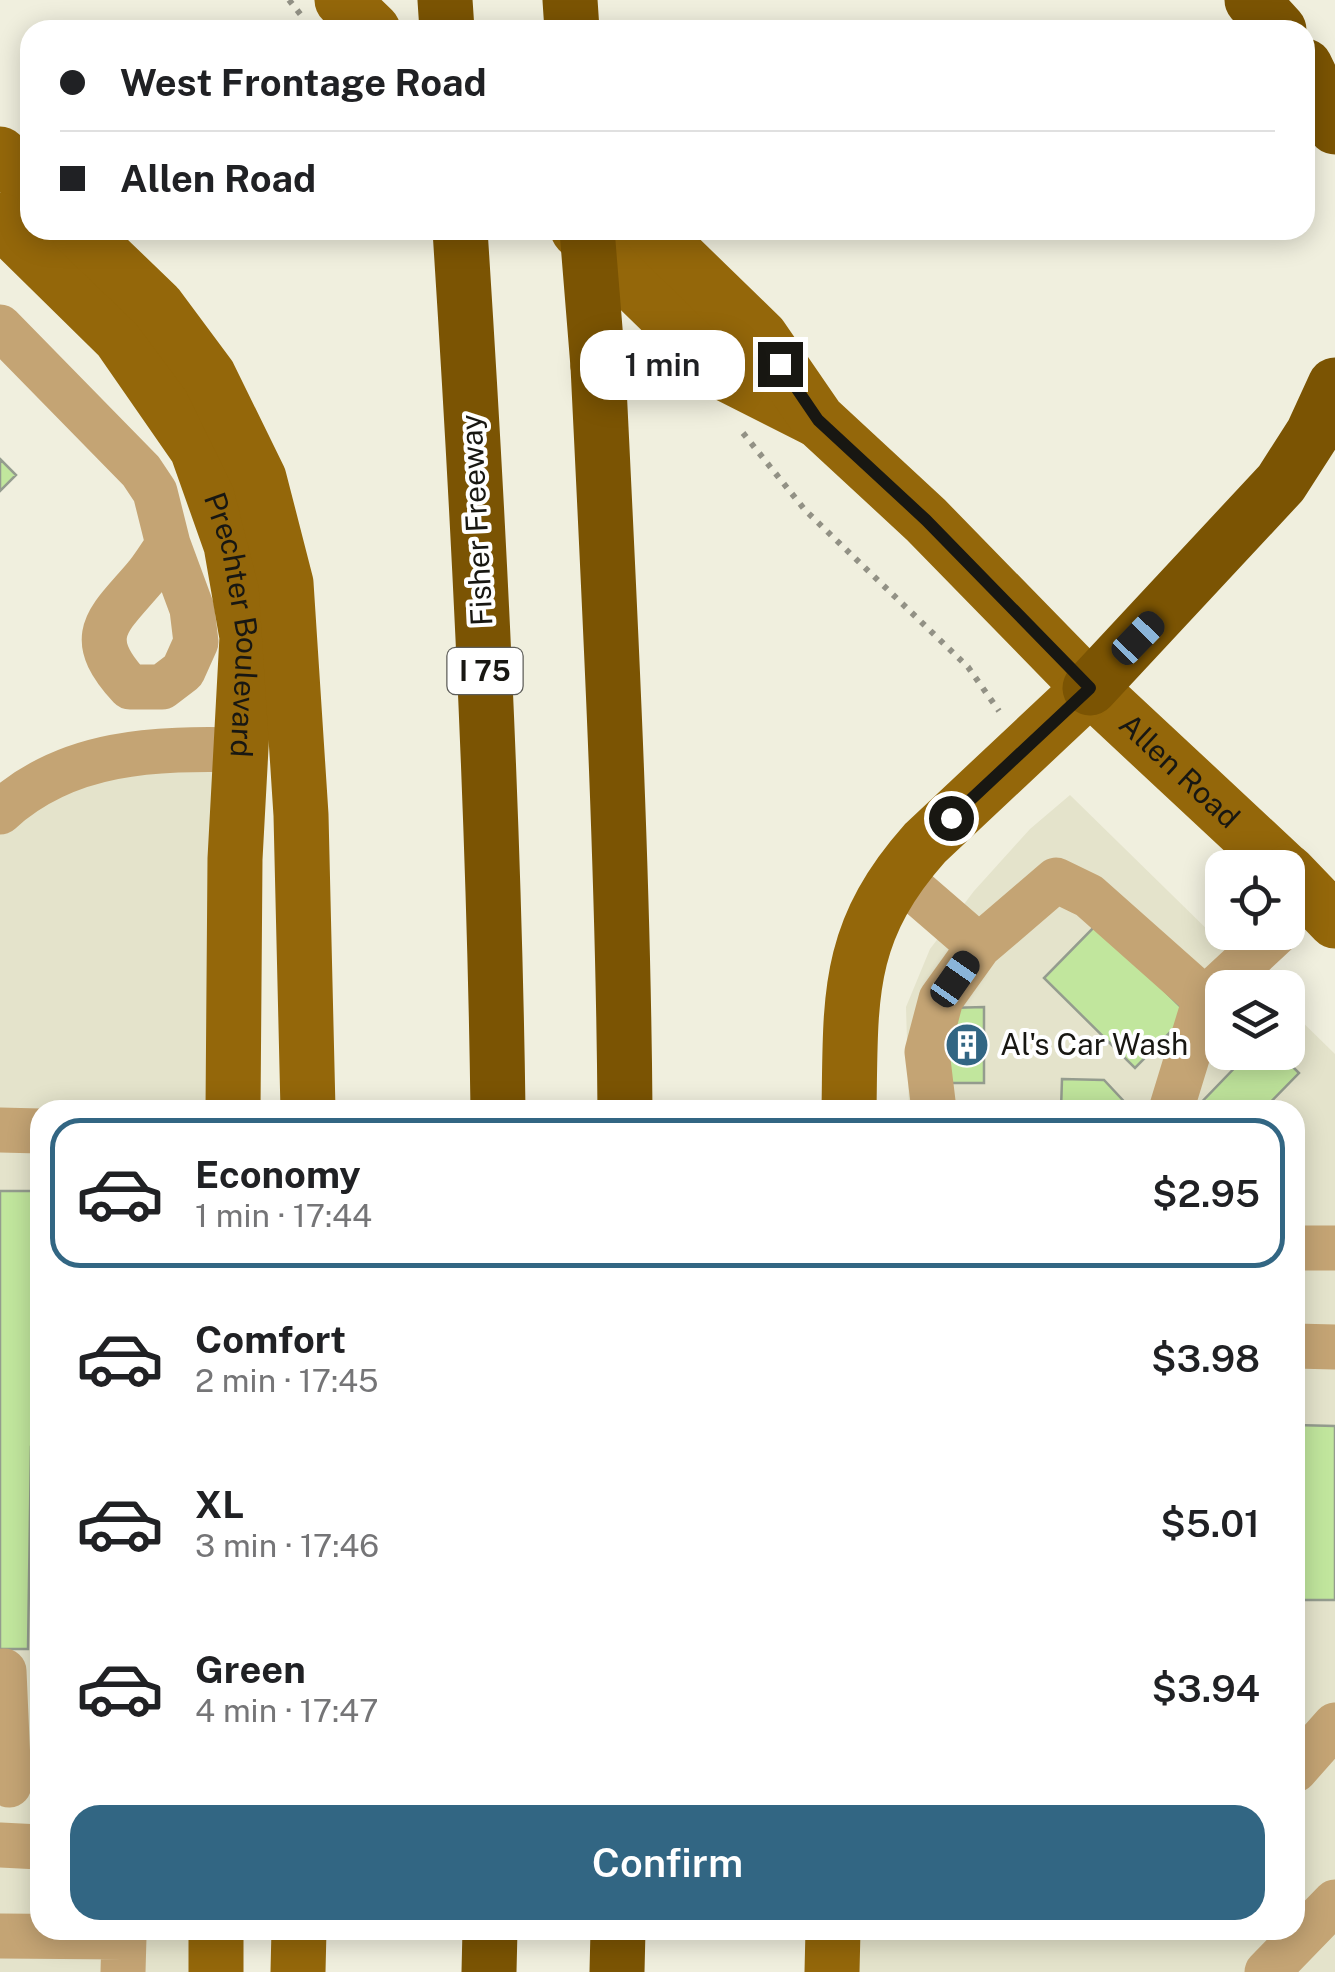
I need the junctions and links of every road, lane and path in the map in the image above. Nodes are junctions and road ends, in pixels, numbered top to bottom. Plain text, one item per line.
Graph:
1 (342, 0) edge
2 (412, 0) edge
3 (1252, 0) edge
4 (363, 20) edge
5 (434, 20) edge
6 (1270, 20) edge
7 (1315, 86) edge
8 (1335, 127) edge
9 (0, 154) edge
10 (20, 173) edge
11 (0, 220) edge
12 (20, 240) edge
13 (20, 240) edge
14 (88, 240) edge
15 (461, 240) edge
16 (588, 240) edge
17 (589, 240) edge
18 (661, 240) edge
19 (0, 327) edge
20 (1335, 385) edge
21 (818, 420) junction
22 (738, 429) dead end
23 (168, 544) dead end
24 (1090, 688) junction
25 (999, 710) dead end
26 (243, 750) junction
27 (0, 812) edge
28 (1246, 850) edge
29 (898, 876) junction
30 (979, 946) junction
31 (1252, 950) edge
32 (1233, 970) edge
33 (1205, 999) joint
34 (233, 1100) edge
35 (308, 1100) edge
36 (498, 1100) edge
37 (625, 1100) edge
38 (849, 1100) edge
39 (933, 1100) edge
40 (1174, 1100) edge
41 (0, 1130) edge
42 (30, 1132) edge
43 (1305, 1248) edge
44 (1335, 1248) edge
45 (1305, 1346) edge
46 (1335, 1347) edge
47 (15, 1671) edge
48 (1335, 1725) edge
49 (1305, 1759) edge
50 (16, 1785) edge
51 (0, 1846) edge
52 (30, 1847) edge
53 (1335, 1902) edge
54 (1305, 1933) edge
55 (0, 1936) edge
56 (30, 1936) edge
57 (124, 1940) edge
58 (216, 1940) edge
59 (299, 1940) edge
60 (490, 1940) edge
61 (618, 1940) edge
62 (833, 1940) edge
63 (1298, 1940) edge
64 (123, 1972) edge
65 (216, 1972) edge
66 (298, 1972) edge
67 (490, 1972) edge
68 (617, 1972) edge
69 (832, 1972) edge
70 (1267, 1972) edge

1 - 4 main road
2 - 5 main road
3 - 6 highway
7 - 8 highway
9 - 10 main road
11 - 12 main road, Prechter Boulevard
13 - 26 main road, Prechter Boulevard
14 - 35 main road, Prechter Boulevard
15 - 36 highway, Fisher Freeway / I 75
16 - 21 main road, Allen Road
17 - 37 highway, bridge
18 - 21 main road, Allen Road
19 - 23 street
20 - 24 highway
21 - 24 main road, Allen Road
22 - 25 path
24 - 28 main road, Allen Road
24 - 29 main road
26 - 27 street
26 - 34 main road, Prechter Boulevard
29 - 30 street
29 - 38 main road
30 - 33 street
30 - 39 street
31 - 32 street
33 - 40 street
41 - 42 street
43 - 44 street
45 - 46 street
47 - 50 street
48 - 49 street
51 - 52 street
53 - 54 street
55 - 56 street
57 - 64 street
58 - 65 main road
59 - 66 main road
60 - 67 highway
61 - 68 highway
62 - 69 main road
63 - 70 street

